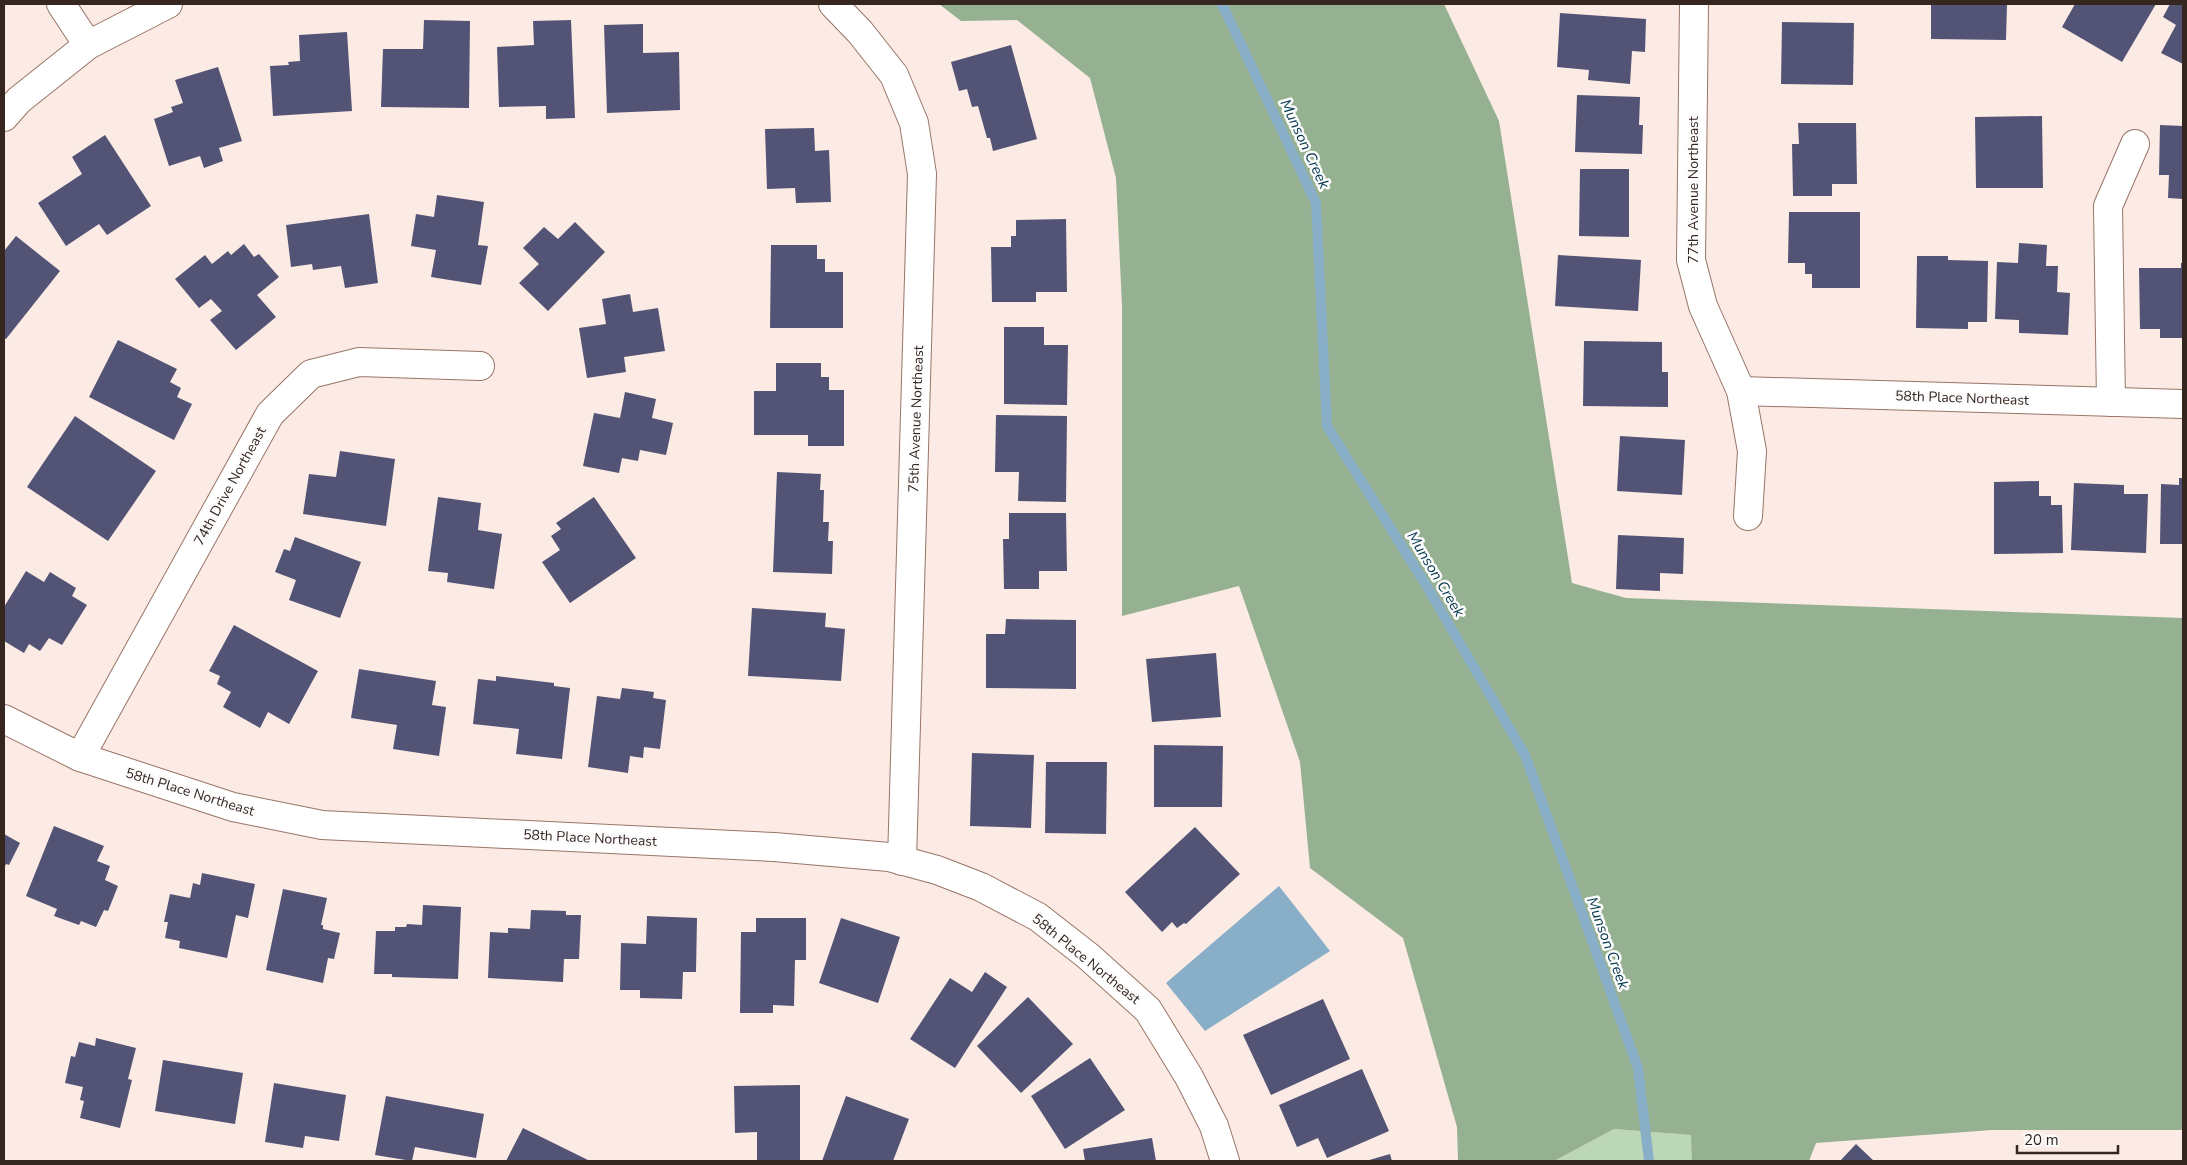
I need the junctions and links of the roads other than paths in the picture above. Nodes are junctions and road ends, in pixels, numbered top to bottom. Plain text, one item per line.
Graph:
1 (61, 4) edge
2 (168, 4) edge
3 (833, 4) edge
4 (1694, 4) edge
5 (88, 45) junction
6 (4, 117) edge
7 (2135, 144) dead end
8 (480, 366) dead end
9 (1741, 391) junction
10 (2111, 402) junction
11 (2183, 404) edge
12 (1748, 516) dead end
13 (4, 719) edge
14 (80, 757) junction
15 (902, 861) junction
16 (1225, 1161) edge

1 - 5 street
2 - 5 street
3 - 15 street, 75th Avenue Northeast
4 - 9 street, 77th Avenue Northeast
5 - 6 street
7 - 10 street
8 - 14 street, 74th Drive Northeast
9 - 10 street, 58th Place Northeast
9 - 12 street, 77th Avenue Northeast
10 - 11 street, 58th Place Northeast
13 - 14 street, 58th Place Northeast
14 - 15 street, 58th Place Northeast
15 - 16 street, 58th Place Northeast

